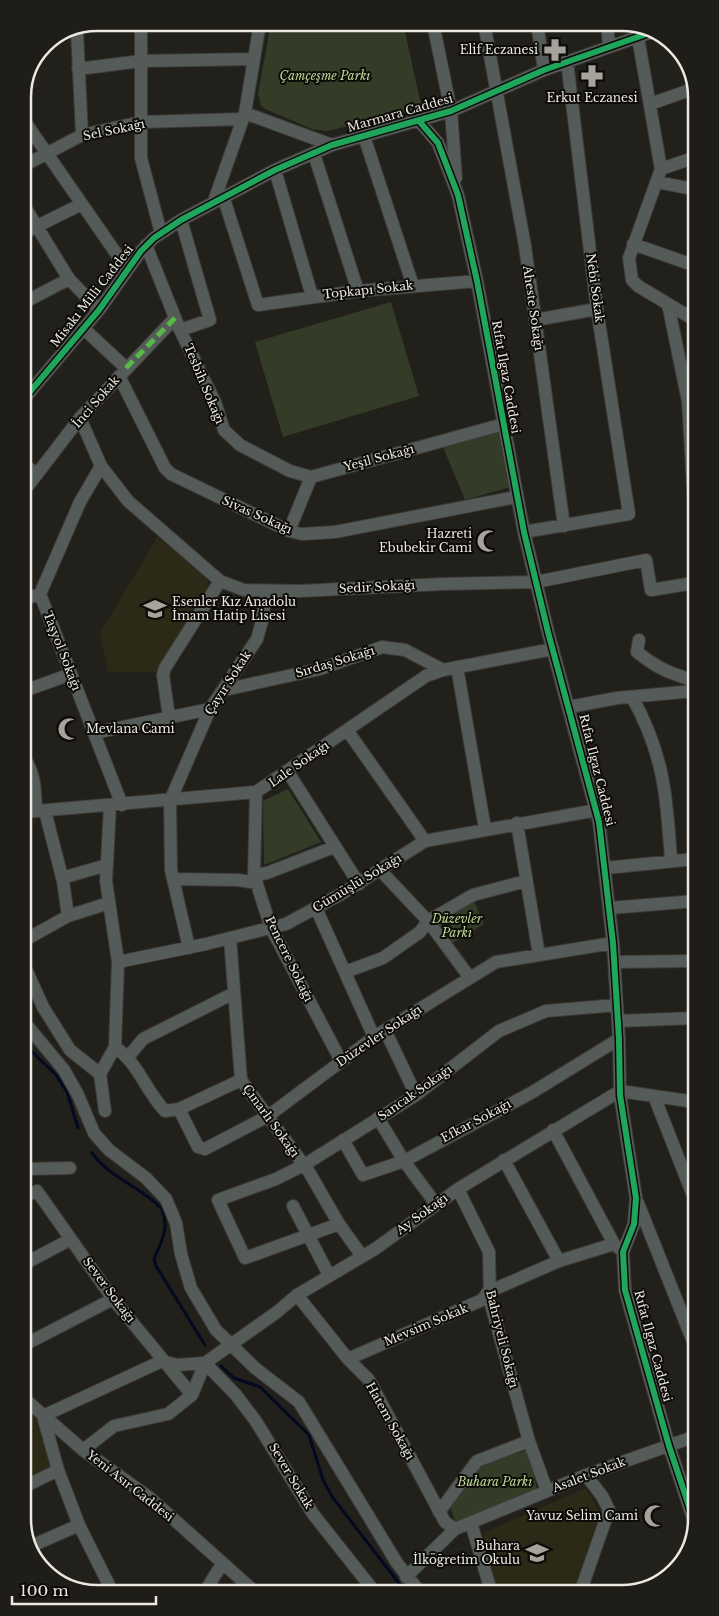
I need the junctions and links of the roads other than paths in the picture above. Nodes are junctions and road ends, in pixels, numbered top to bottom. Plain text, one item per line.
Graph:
1 (140, 31) edge
2 (259, 31) edge
3 (435, 31) edge
4 (486, 31) edge
5 (537, 31) edge
6 (608, 31) edge
7 (77, 35) edge
8 (644, 35) edge
9 (638, 37) junction
10 (609, 46) junction
11 (254, 59) junction
12 (140, 61) junction
13 (567, 61) junction
14 (78, 68) junction
15 (544, 70) junction
16 (497, 91) junction
17 (687, 91) edge
18 (650, 104) junction
19 (451, 111) junction
20 (244, 116) junction
21 (418, 120) junction
22 (141, 122) junction
23 (31, 131) edge
24 (82, 135) junction
25 (364, 136) junction
26 (332, 145) junction
27 (314, 154) junction
28 (47, 155) junction
29 (688, 160) edge
30 (31, 162) edge
31 (661, 168) junction
32 (275, 170) junction
33 (657, 182) junction
34 (688, 188) edge
35 (458, 195) junction
36 (218, 199) junction
37 (82, 204) junction
38 (31, 216) edge
39 (181, 220) junction
40 (37, 225) junction
41 (31, 228) edge
42 (161, 233) junction
43 (633, 244) junction
44 (146, 245) junction
45 (688, 263) edge
46 (127, 269) junction
47 (69, 279) junction
48 (478, 282) junction
49 (413, 286) junction
50 (358, 291) junction
51 (312, 296) junction
52 (31, 299) edge
53 (668, 304) junction
54 (598, 309) junction
55 (98, 310) junction
56 (688, 317) edge
57 (535, 320) junction
58 (178, 324) junction
59 (83, 328) junction
60 (122, 372) junction
61 (31, 391) edge
62 (688, 401) edge
63 (80, 418) junction
64 (504, 424) junction
65 (101, 466) junction
66 (31, 470) edge
67 (37, 474) junction
68 (310, 477) junction
69 (31, 482) edge
70 (516, 497) junction
71 (564, 526) junction
72 (289, 531) junction
73 (524, 532) junction
74 (220, 581) junction
75 (536, 582) junction
76 (688, 584) edge
77 (266, 591) junction
78 (40, 594) junction
79 (31, 597) edge
80 (639, 640) dead end
81 (553, 649) junction
82 (457, 667) junction
83 (443, 670) junction
84 (72, 674) junction
85 (688, 680) edge
86 (31, 689) edge
87 (224, 690) junction
88 (688, 692) edge
89 (632, 697) junction
90 (569, 707) junction
91 (210, 708) junction
92 (169, 717) junction
93 (347, 730) junction
94 (94, 734) junction
95 (31, 770) edge
96 (288, 772) junction
97 (256, 792) junction
98 (170, 801) junction
99 (116, 805) junction
100 (597, 810) junction
101 (35, 812) edge
102 (517, 823) junction
103 (485, 829) junction
104 (425, 841) junction
105 (334, 847) junction
106 (688, 860) edge
107 (671, 862) junction
108 (107, 865) junction
109 (606, 868) junction
110 (380, 870) junction
111 (62, 878) junction
112 (256, 879) junction
113 (174, 880) junction
114 (526, 881) junction
115 (359, 884) junction
116 (688, 902) edge
117 (109, 903) junction
118 (316, 908) junction
119 (610, 908) junction
120 (68, 916) junction
121 (428, 921) junction
122 (272, 928) junction
123 (31, 937) edge
124 (230, 938) junction
125 (613, 943) junction
126 (189, 948) junction
127 (539, 955) junction
128 (688, 960) edge
129 (118, 962) junction
130 (614, 962) junction
131 (345, 972) junction
132 (470, 978) junction
133 (31, 990) edge
134 (234, 993) junction
135 (617, 1005) junction
136 (688, 1018) edge
137 (618, 1020) junction
138 (31, 1030) edge
139 (385, 1030) junction
140 (374, 1037) junction
141 (619, 1039) junction
142 (115, 1047) junction
143 (128, 1057) junction
144 (341, 1061) junction
145 (100, 1074) junction
146 (241, 1080) junction
147 (620, 1091) junction
148 (416, 1095) junction
149 (654, 1096) junction
150 (688, 1101) edge
151 (179, 1109) junction
152 (105, 1111) dead end
153 (268, 1116) junction
154 (378, 1118) junction
155 (553, 1130) junction
156 (343, 1140) junction
157 (504, 1160) junction
158 (404, 1161) junction
159 (304, 1165) junction
160 (70, 1168) dead end
161 (31, 1169) edge
162 (688, 1182) edge
163 (458, 1189) junction
164 (31, 1194) edge
165 (636, 1198) junction
166 (436, 1204) junction
167 (292, 1206) dead end
168 (339, 1224) junction
169 (308, 1236) junction
170 (71, 1239) junction
171 (618, 1248) junction
172 (362, 1256) junction
173 (31, 1261) edge
174 (559, 1261) junction
175 (329, 1275) junction
176 (488, 1292) junction
177 (296, 1296) junction
178 (113, 1299) junction
179 (688, 1329) edge
180 (31, 1341) edge
181 (230, 1346) junction
182 (348, 1359) junction
183 (162, 1361) junction
184 (205, 1364) junction
185 (192, 1396) junction
186 (31, 1405) edge
187 (43, 1416) junction
188 (688, 1439) edge
189 (529, 1441) junction
190 (669, 1446) junction
191 (83, 1450) junction
192 (58, 1470) junction
193 (586, 1475) junction
194 (31, 1484) edge
195 (547, 1491) junction
196 (688, 1503) edge
197 (439, 1512) junction
198 (472, 1524) junction
199 (78, 1525) junction
200 (455, 1529) junction
201 (37, 1544) edge
202 (222, 1564) junction
203 (406, 1577) junction
204 (489, 1584) dead end
205 (109, 1585) edge
206 (208, 1585) edge
207 (248, 1585) edge
208 (369, 1585) edge
209 (413, 1585) edge
210 (583, 1585) edge

1 - 12 street
2 - 11 street
3 - 19 street, Rıfat Ilgaz Caddesi
4 - 16 street, Aheste Sokağı
5 - 15 street
6 - 10 street
7 - 14 street
8 - 9 street, Marmara Caddesi
9 - 10 street, Marmara Caddesi
9 - 18 street
10 - 13 street, Marmara Caddesi
11 - 12 street
11 - 20 street
12 - 14 street
12 - 22 street
13 - 15 street, Marmara Caddesi
13 - 54 street, Nebi Sokak
14 - 24 street
15 - 16 street, Marmara Caddesi
16 - 19 street, Marmara Caddesi
16 - 57 street, Aheste Sokağı
17 - 18 street
18 - 31 street
19 - 21 street, Marmara Caddesi
19 - 35 street, Rıfat Ilgaz Caddesi
20 - 22 street, Sel Sokağı
20 - 26 street, Sel Sokağı
20 - 36 street
21 - 25 street, Marmara Caddesi
21 - 35 street, Rıfat Ilgaz Caddesi
22 - 24 street, Sel Sokağı
22 - 42 street
23 - 28 street
24 - 28 street, Sel Sokağı
25 - 26 street, Marmara Caddesi
25 - 49 street
26 - 27 street, Marmara Caddesi
27 - 32 street, Marmara Caddesi
27 - 50 street
28 - 30 street, Sel Sokağı
28 - 37 street
29 - 31 street
31 - 33 street
32 - 36 street, Marmara Caddesi
32 - 51 street
33 - 34 street
33 - 43 street
35 - 48 street, Rıfat Ilgaz Caddesi
36 - 39 street, Misakı Milli Caddesi
36 - 51 street, Topkapı Sokak
37 - 40 street
37 - 46 street
38 - 40 street
39 - 42 street, Misakı Milli Caddesi
39 - 58 street
40 - 41 street
40 - 47 street
42 - 44 street, Misakı Milli Caddesi
43 - 45 street
43 - 53 street
44 - 46 street, Misakı Milli Caddesi
44 - 58 street, Tesbih Sokağı
46 - 55 street, Misakı Milli Caddesi
47 - 52 street
47 - 55 street
48 - 49 street, Topkapı Sokak
48 - 64 street, Rıfat Ilgaz Caddesi
49 - 50 street, Topkapı Sokak
50 - 51 street, Topkapı Sokak
53 - 56 street
53 - 62 street
54 - 57 street
54 - 71 street, Nebi Sokak
55 - 59 street, Misakı Milli Caddesi
57 - 71 street, Aheste Sokağı
58 - 60 street, İnci Sokak
58 - 68 street, Tesbih Sokağı
59 - 60 street, Sivas Sokağı
59 - 61 street, Misakı Milli Caddesi
60 - 63 street, İnci Sokak
60 - 72 street, Sivas Sokağı
63 - 65 street
63 - 67 street, İnci Sokak
64 - 68 street, Yeşil Sokağı
64 - 70 street, Rıfat Ilgaz Caddesi
65 - 74 street
65 - 78 street
66 - 67 street
67 - 69 street, İnci Sokak
68 - 72 street
70 - 72 street, Sivas Sokağı
70 - 73 street, Rıfat Ilgaz Caddesi
71 - 73 street
73 - 75 street, Rıfat Ilgaz Caddesi
74 - 77 street, Sedir Sokağı
74 - 92 street
75 - 76 street, Sedir Sokağı
75 - 77 street, Sedir Sokağı
75 - 81 street, Rıfat Ilgaz Caddesi
77 - 87 street, Çayır Sokak
78 - 79 street
78 - 84 street, Taşyol Sokağı
80 - 85 street
81 - 82 street, Lale Sokağı
81 - 90 street, Rıfat Ilgaz Caddesi
82 - 83 street, Lale Sokağı
82 - 103 street
83 - 87 street, Sırdaş Sokağı
83 - 93 street, Lale Sokağı
84 - 86 street
84 - 94 street, Taşyol Sokağı
87 - 91 street, Çayır Sokak
88 - 89 street
89 - 90 street
89 - 107 street
90 - 100 street, Rıfat Ilgaz Caddesi
91 - 92 street
91 - 98 street, Çayır Sokak
92 - 94 street
93 - 96 street, Lale Sokağı
93 - 104 street
94 - 99 street, Taşyol Sokağı
95 - 101 street
96 - 97 street, Lale Sokağı
96 - 105 street
97 - 98 street, Lale Sokağı
97 - 112 street, Pencere Sokağı
98 - 99 street, Lale Sokağı
98 - 113 street
99 - 101 street, Lale Sokağı
99 - 108 street
100 - 102 street, Gümüşlü Sokağı
100 - 109 street, Rıfat Ilgaz Caddesi
101 - 111 street
102 - 103 street, Gümüşlü Sokağı
102 - 114 street
103 - 104 street, Gümüşlü Sokağı
104 - 110 street, Gümüşlü Sokağı
105 - 112 street
105 - 115 street
106 - 107 street
107 - 109 street
108 - 111 street
108 - 117 street
109 - 119 street, Rıfat Ilgaz Caddesi
110 - 115 street, Gümüşlü Sokağı
110 - 121 street
111 - 120 street
112 - 113 street
112 - 122 street, Pencere Sokağı
113 - 126 street
114 - 121 street
114 - 127 street
115 - 118 street, Gümüşlü Sokağı
116 - 119 street
117 - 120 street
117 - 129 street
118 - 122 street, Gümüşlü Sokağı
118 - 131 street
119 - 125 street, Rıfat Ilgaz Caddesi
120 - 123 street
121 - 131 street
121 - 132 street
122 - 124 street, Gümüşlü Sokağı
122 - 144 street, Pencere Sokağı
124 - 126 street, Gümüşlü Sokağı
124 - 134 street, Çınarlı Sokağı
125 - 127 street, Düzevler Sokağı
125 - 130 street, Rıfat Ilgaz Caddesi
126 - 129 street, Gümüşlü Sokağı
127 - 132 street, Düzevler Sokağı
128 - 130 street
129 - 142 street
130 - 135 street, Rıfat Ilgaz Caddesi
131 - 140 street
132 - 139 street, Düzevler Sokağı
133 - 145 street
134 - 143 street
134 - 146 street, Çınarlı Sokağı
135 - 137 street, Rıfat Ilgaz Caddesi
135 - 148 street, Sancak Sokağı
136 - 137 street
137 - 141 street, Rıfat Ilgaz Caddesi
138 - 181 street
139 - 140 street, Düzevler Sokağı
139 - 148 street
140 - 144 street, Düzevler Sokağı
141 - 147 street, Rıfat Ilgaz Caddesi
141 - 158 street, Efkar Sokağı
142 - 143 street
142 - 145 street
143 - 151 street
144 - 153 street, Düzevler Sokağı
145 - 152 street
146 - 151 street
146 - 153 street, Çınarlı Sokağı
147 - 149 street
147 - 155 street, Ay Sokağı
147 - 165 street, Rıfat Ilgaz Caddesi
148 - 154 street, Sancak Sokağı
149 - 150 street
149 - 162 street
151 - 153 street, Düzevler Sokağı
153 - 159 street, Çınarlı Sokağı
154 - 156 street, Sancak Sokağı
154 - 158 street
155 - 157 street, Ay Sokağı
155 - 171 street
156 - 158 street, Efkar Sokağı
156 - 159 street, Sancak Sokağı
157 - 163 street, Ay Sokağı
157 - 174 street
158 - 166 street
159 - 168 street, Çınarlı Sokağı
159 - 169 street, Sancak Sokağı
160 - 161 street
163 - 166 street, Ay Sokağı
163 - 176 street, Bahriyeli Sokağı
164 - 170 street, Sever Sokağı
165 - 171 street, Rıfat Ilgaz Caddesi
165 - 179 street
166 - 172 street, Ay Sokağı
167 - 169 street
168 - 169 street
168 - 172 street, Çınarlı Sokağı
169 - 175 street
170 - 173 street
170 - 178 street, Sever Sokağı
171 - 174 street, Mevsim Sokak
171 - 190 street, Rıfat Ilgaz Caddesi
172 - 175 street, Ay Sokağı
174 - 176 street, Mevsim Sokak
175 - 177 street, Ay Sokağı
176 - 182 street, Mevsim Sokak
176 - 189 street, Bahriyeli Sokağı
177 - 181 street, Ay Sokağı
177 - 182 street, Hatem Sokağı
178 - 180 street
178 - 183 street, Sever Sokağı
181 - 184 street, Ay Sokağı
181 - 203 street
182 - 197 street, Hatem Sokağı
183 - 184 street
183 - 185 street, Sever Sokağı
183 - 187 street
184 - 185 street
184 - 208 street, Sever Sokak
185 - 191 street
186 - 187 street, Yeni Asır Caddesi
187 - 191 street, Yeni Asır Caddesi
187 - 192 street
188 - 190 street, Asalet Sokak
189 - 195 street, Bahriyeli Sokağı
189 - 197 street
190 - 193 street, Asalet Sokak
190 - 196 street, Rıfat Ilgaz Caddesi
191 - 202 street, Yeni Asır Caddesi
192 - 194 street
192 - 199 street
193 - 195 street, Asalet Sokak
193 - 210 street
195 - 198 street, Asalet Sokak
197 - 200 street, Hatem Sokağı
198 - 200 street, Asalet Sokak
198 - 204 street
199 - 201 street
199 - 205 street
200 - 203 street
202 - 206 street
202 - 207 street, Yeni Asır Caddesi
203 - 209 street

